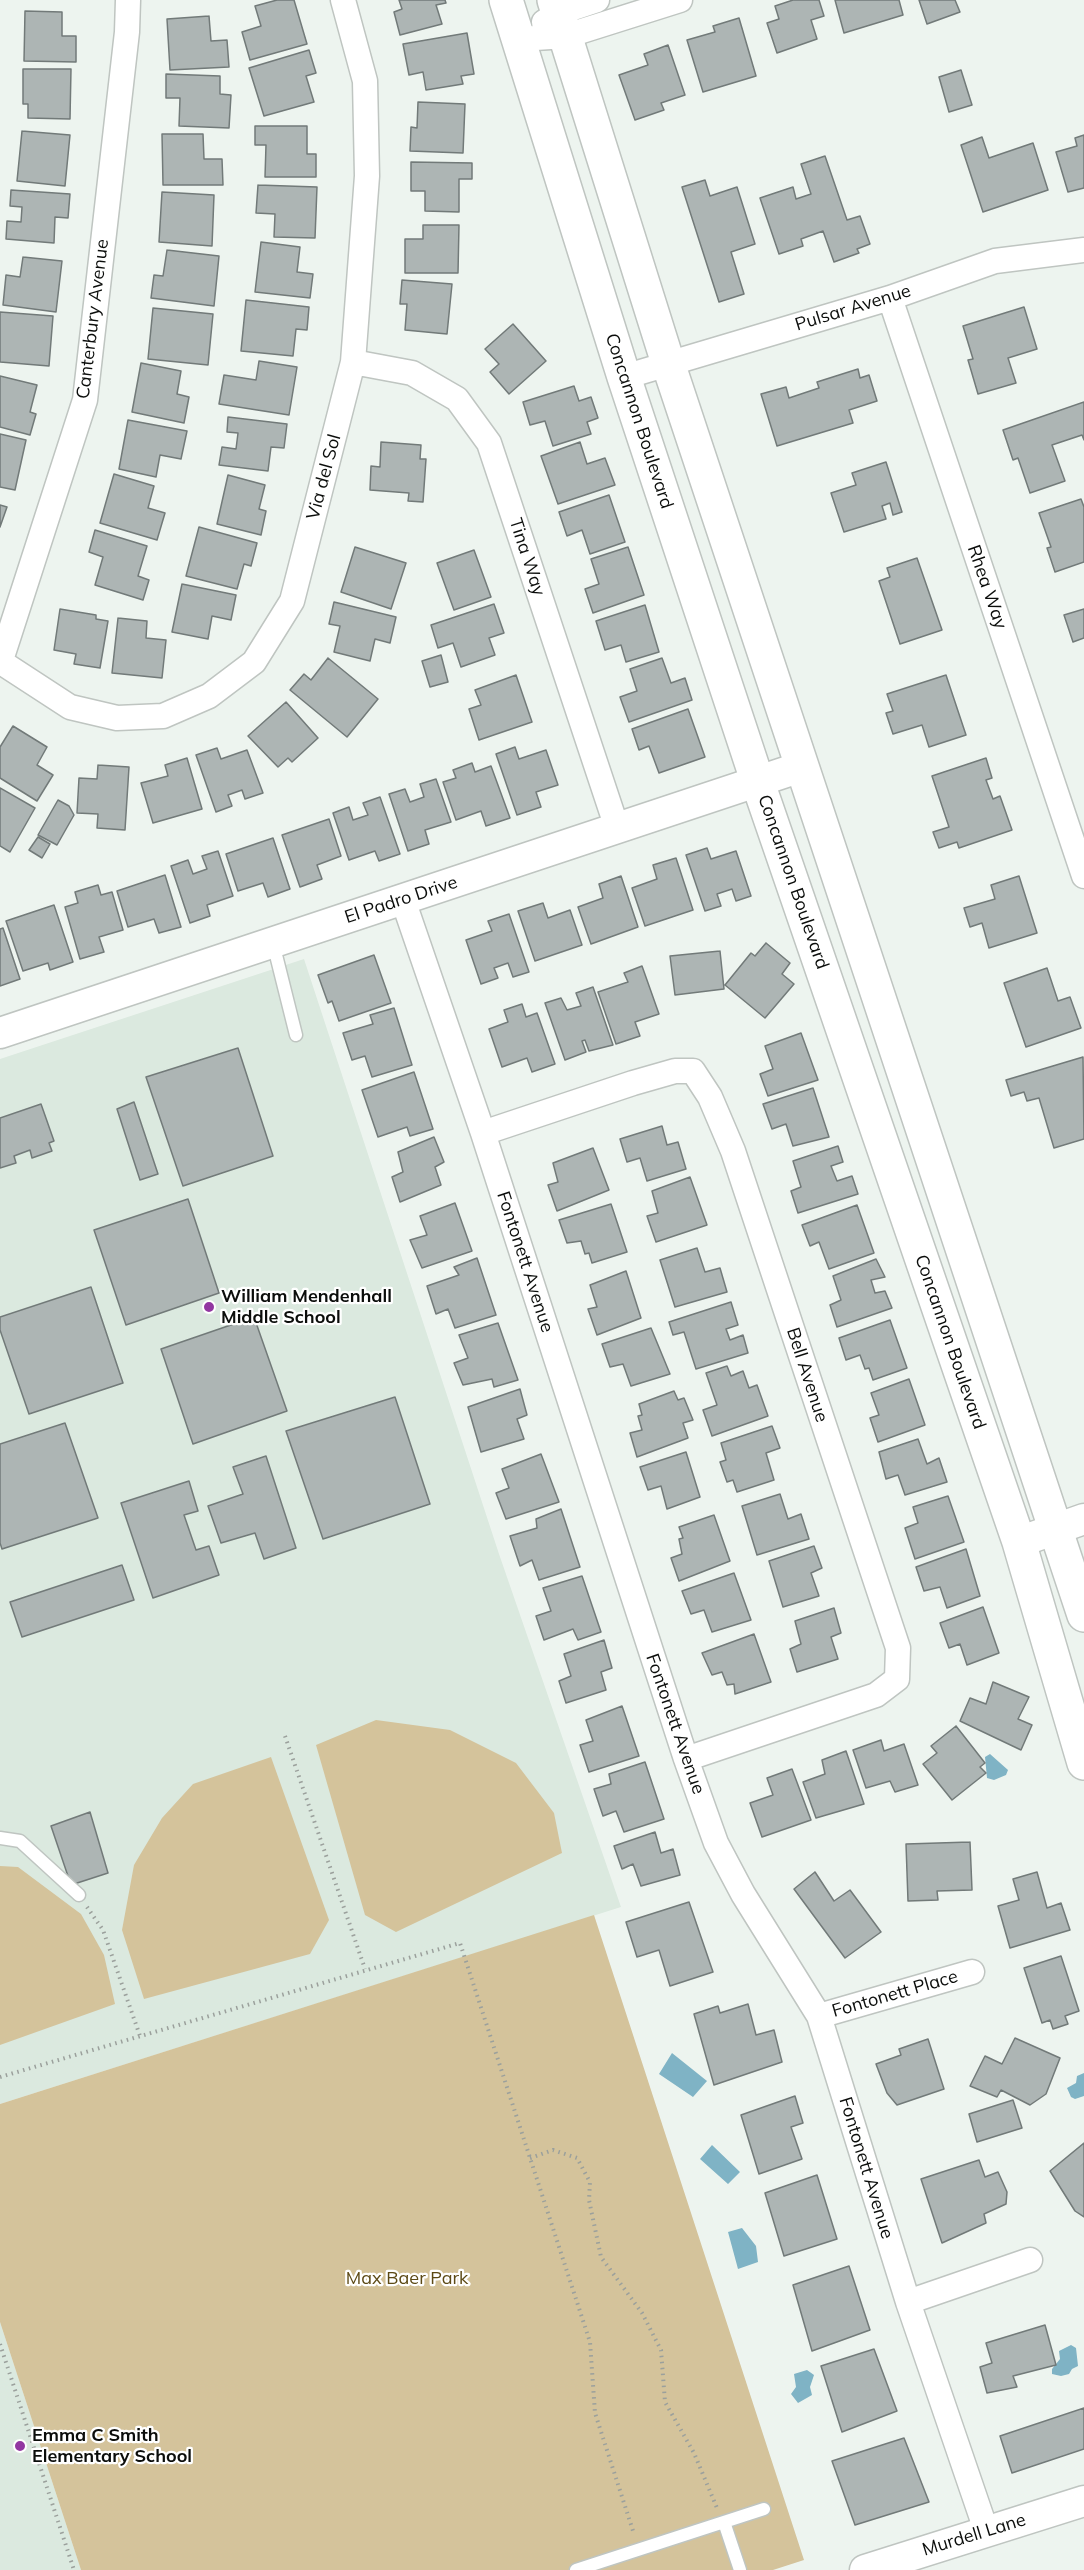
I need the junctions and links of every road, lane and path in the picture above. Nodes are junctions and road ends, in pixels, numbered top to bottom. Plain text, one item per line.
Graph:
1 (128, 0) edge
2 (343, 0) edge
3 (506, 0) edge
4 (597, 0) edge
5 (680, 0) edge
6 (559, 16) edge
7 (519, 39) junction
8 (1084, 250) edge
9 (890, 298) junction
10 (353, 362) junction
11 (668, 363) junction
12 (624, 377) junction
13 (0, 662) edge
14 (801, 766) junction
15 (757, 780) junction
16 (617, 828) junction
17 (1084, 876) edge
18 (403, 900) junction
19 (273, 943) junction
20 (0, 1033) edge
21 (296, 1035) dead end
22 (483, 1133) junction
23 (1071, 1524) edge
24 (1019, 1542) junction
25 (1084, 1615) edge
26 (285, 1736) dead end
27 (686, 1759) junction
28 (1084, 1763) edge
29 (0, 1838) edge
30 (79, 1895) joint
31 (365, 1969) junction
32 (972, 1972) dead end
33 (819, 2016) junction
34 (140, 2036) junction
35 (0, 2077) edge
36 (530, 2158) junction
37 (1030, 2260) dead end
38 (908, 2302) junction
39 (0, 2344) edge
40 (1084, 2501) edge
41 (764, 2509) dead end
42 (724, 2522) junction
43 (986, 2530) junction
44 (639, 2549) junction
45 (74, 2570) edge
46 (576, 2570) edge
47 (740, 2570) edge
48 (865, 2570) edge

1 - 13 street, Canterbury Avenue
2 - 10 street, Via del Sol
3 - 7 main road, Concannon Boulevard
4 - 6 street
5 - 6 street
6 - 7 street
6 - 11 main road
7 - 12 main road, Concannon Boulevard
8 - 9 street, Pulsar Avenue
9 - 11 street, Pulsar Avenue
9 - 17 street, Rhea Way
10 - 13 street, Via del Sol
10 - 16 street, Tina Way
11 - 12 street, Pulsar Avenue
11 - 14 main road
12 - 15 main road, Concannon Boulevard
14 - 15 street, El Padro Drive
14 - 23 main road
15 - 16 street, El Padro Drive
15 - 24 main road, Concannon Boulevard
16 - 18 street, El Padro Drive
18 - 19 street, El Padro Drive
18 - 22 street, Fontonett Avenue
19 - 20 street, El Padro Drive
19 - 21 lane
22 - 27 street, Fontonett Avenue
22 - 27 street, Bell Avenue
23 - 24 street
23 - 25 main road
24 - 28 main road, Concannon Boulevard
26 - 31 path
27 - 33 street, Fontonett Avenue
29 - 30 lane
30 - 34 path
31 - 34 path
31 - 36 path
32 - 33 street, Fontonett Place
33 - 38 street, Fontonett Avenue
34 - 35 path
36 - 42 path
36 - 44 path
37 - 38 street
38 - 43 street, Fontonett Avenue
39 - 45 path
40 - 43 street, Murdell Lane
41 - 42 lane
42 - 44 lane
42 - 47 lane
43 - 48 street, Murdell Lane
44 - 46 lane

